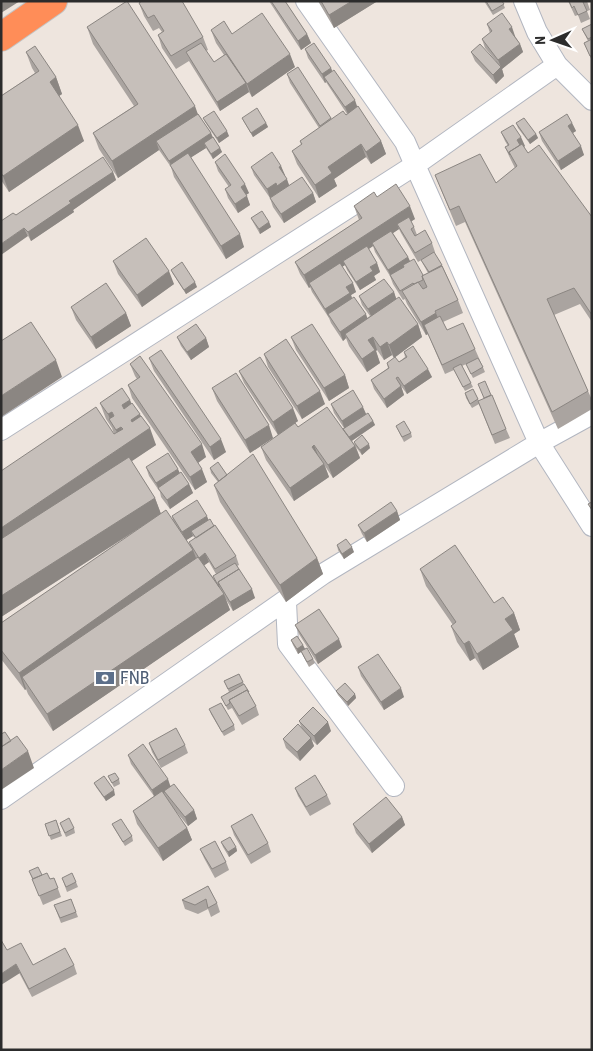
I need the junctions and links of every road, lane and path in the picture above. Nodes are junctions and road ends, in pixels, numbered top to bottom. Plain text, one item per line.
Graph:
1 (53, 1) edge
2 (306, 1) edge
3 (524, 1) edge
4 (1, 37) edge
5 (557, 65) junction
6 (592, 100) edge
7 (415, 165) junction
8 (592, 414) edge
9 (1, 430) edge
10 (539, 443) junction
11 (592, 526) edge
12 (286, 602) junction
13 (394, 786) dead end
14 (1, 799) edge

1 - 4 highway
2 - 7 street
3 - 5 street
5 - 6 street
5 - 7 street
7 - 9 street
7 - 10 street
8 - 10 street
10 - 11 street
10 - 12 street
12 - 13 street
12 - 14 street

